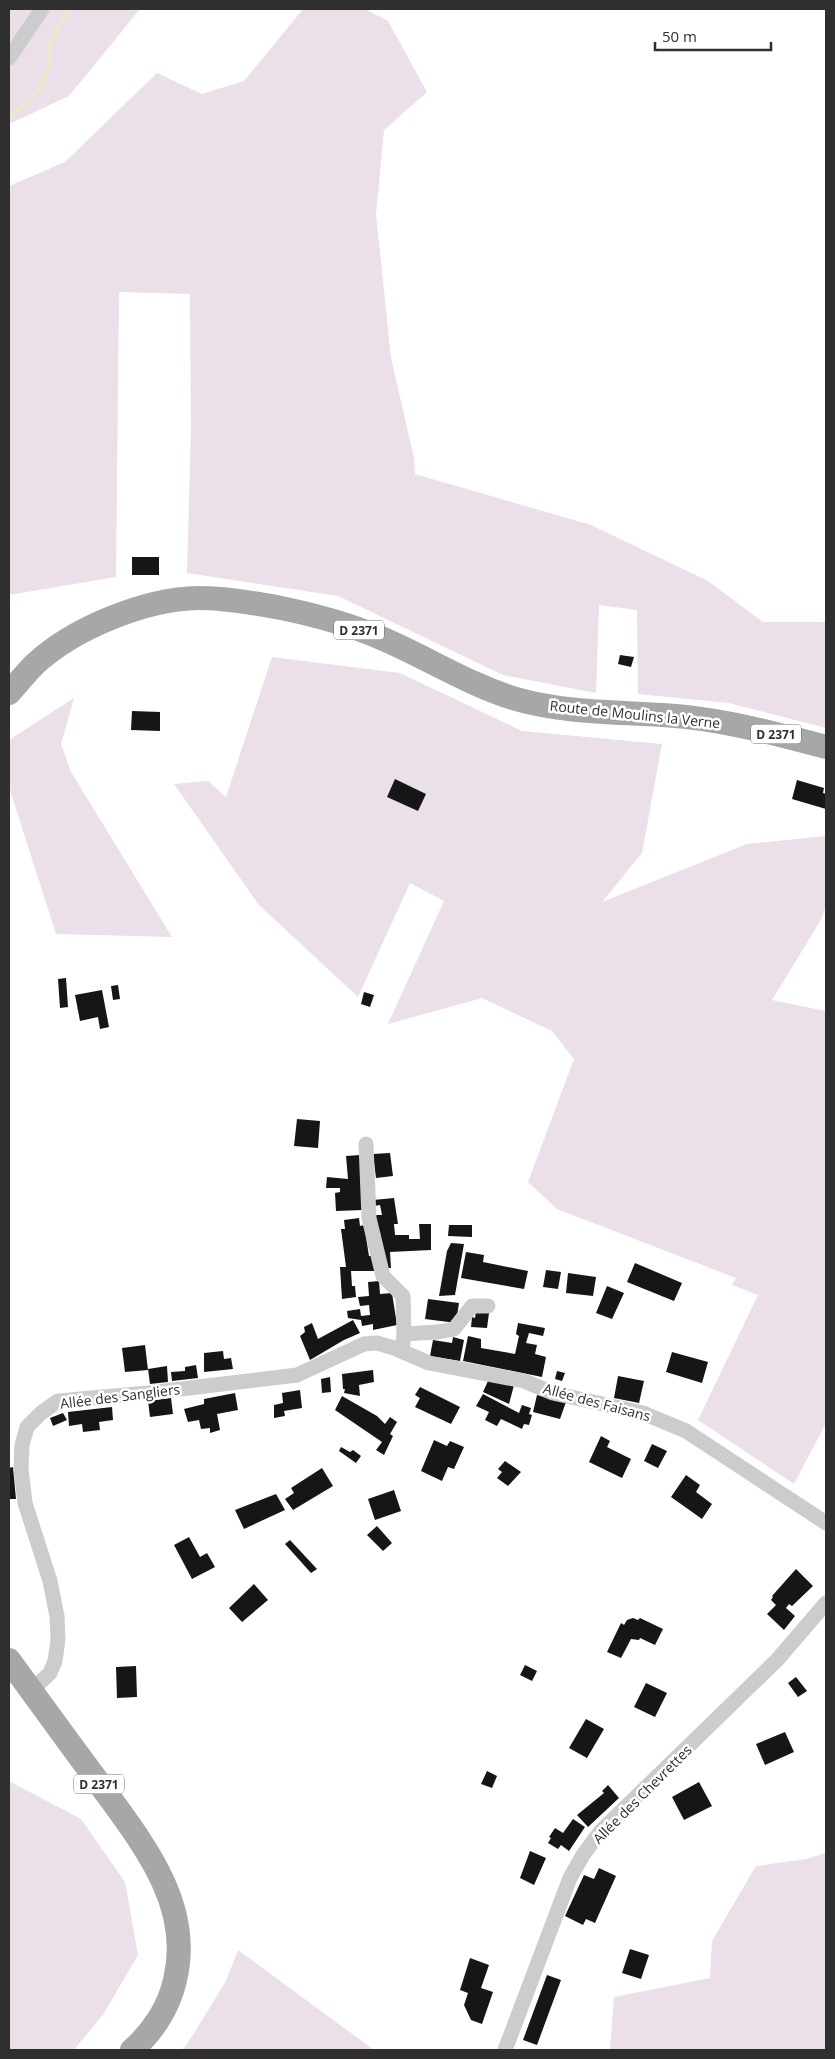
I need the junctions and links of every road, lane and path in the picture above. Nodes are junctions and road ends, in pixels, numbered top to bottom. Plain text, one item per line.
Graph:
1 (42, 9) edge
2 (9, 58) edge
3 (9, 693) edge
4 (826, 747) edge
5 (366, 1144) dead end
6 (488, 1306) dead end
7 (404, 1334) junction
8 (402, 1351) junction
9 (429, 1363) joint
10 (826, 1523) edge
11 (826, 1603) edge
12 (9, 1660) edge
13 (31, 1691) junction
14 (132, 2050) edge
15 (505, 2050) edge

1 - 2 street
3 - 4 main road, Route de Moulins la Verne / D 2371
5 - 7 street
6 - 7 street
7 - 8 street
8 - 9 street, Allée des Sangliers
8 - 13 street, Allée des Sangliers
9 - 10 street, Allée des Faisans
11 - 15 street, Allée des Chevrettes
12 - 13 main road, D 2371
13 - 14 main road, D 2371

